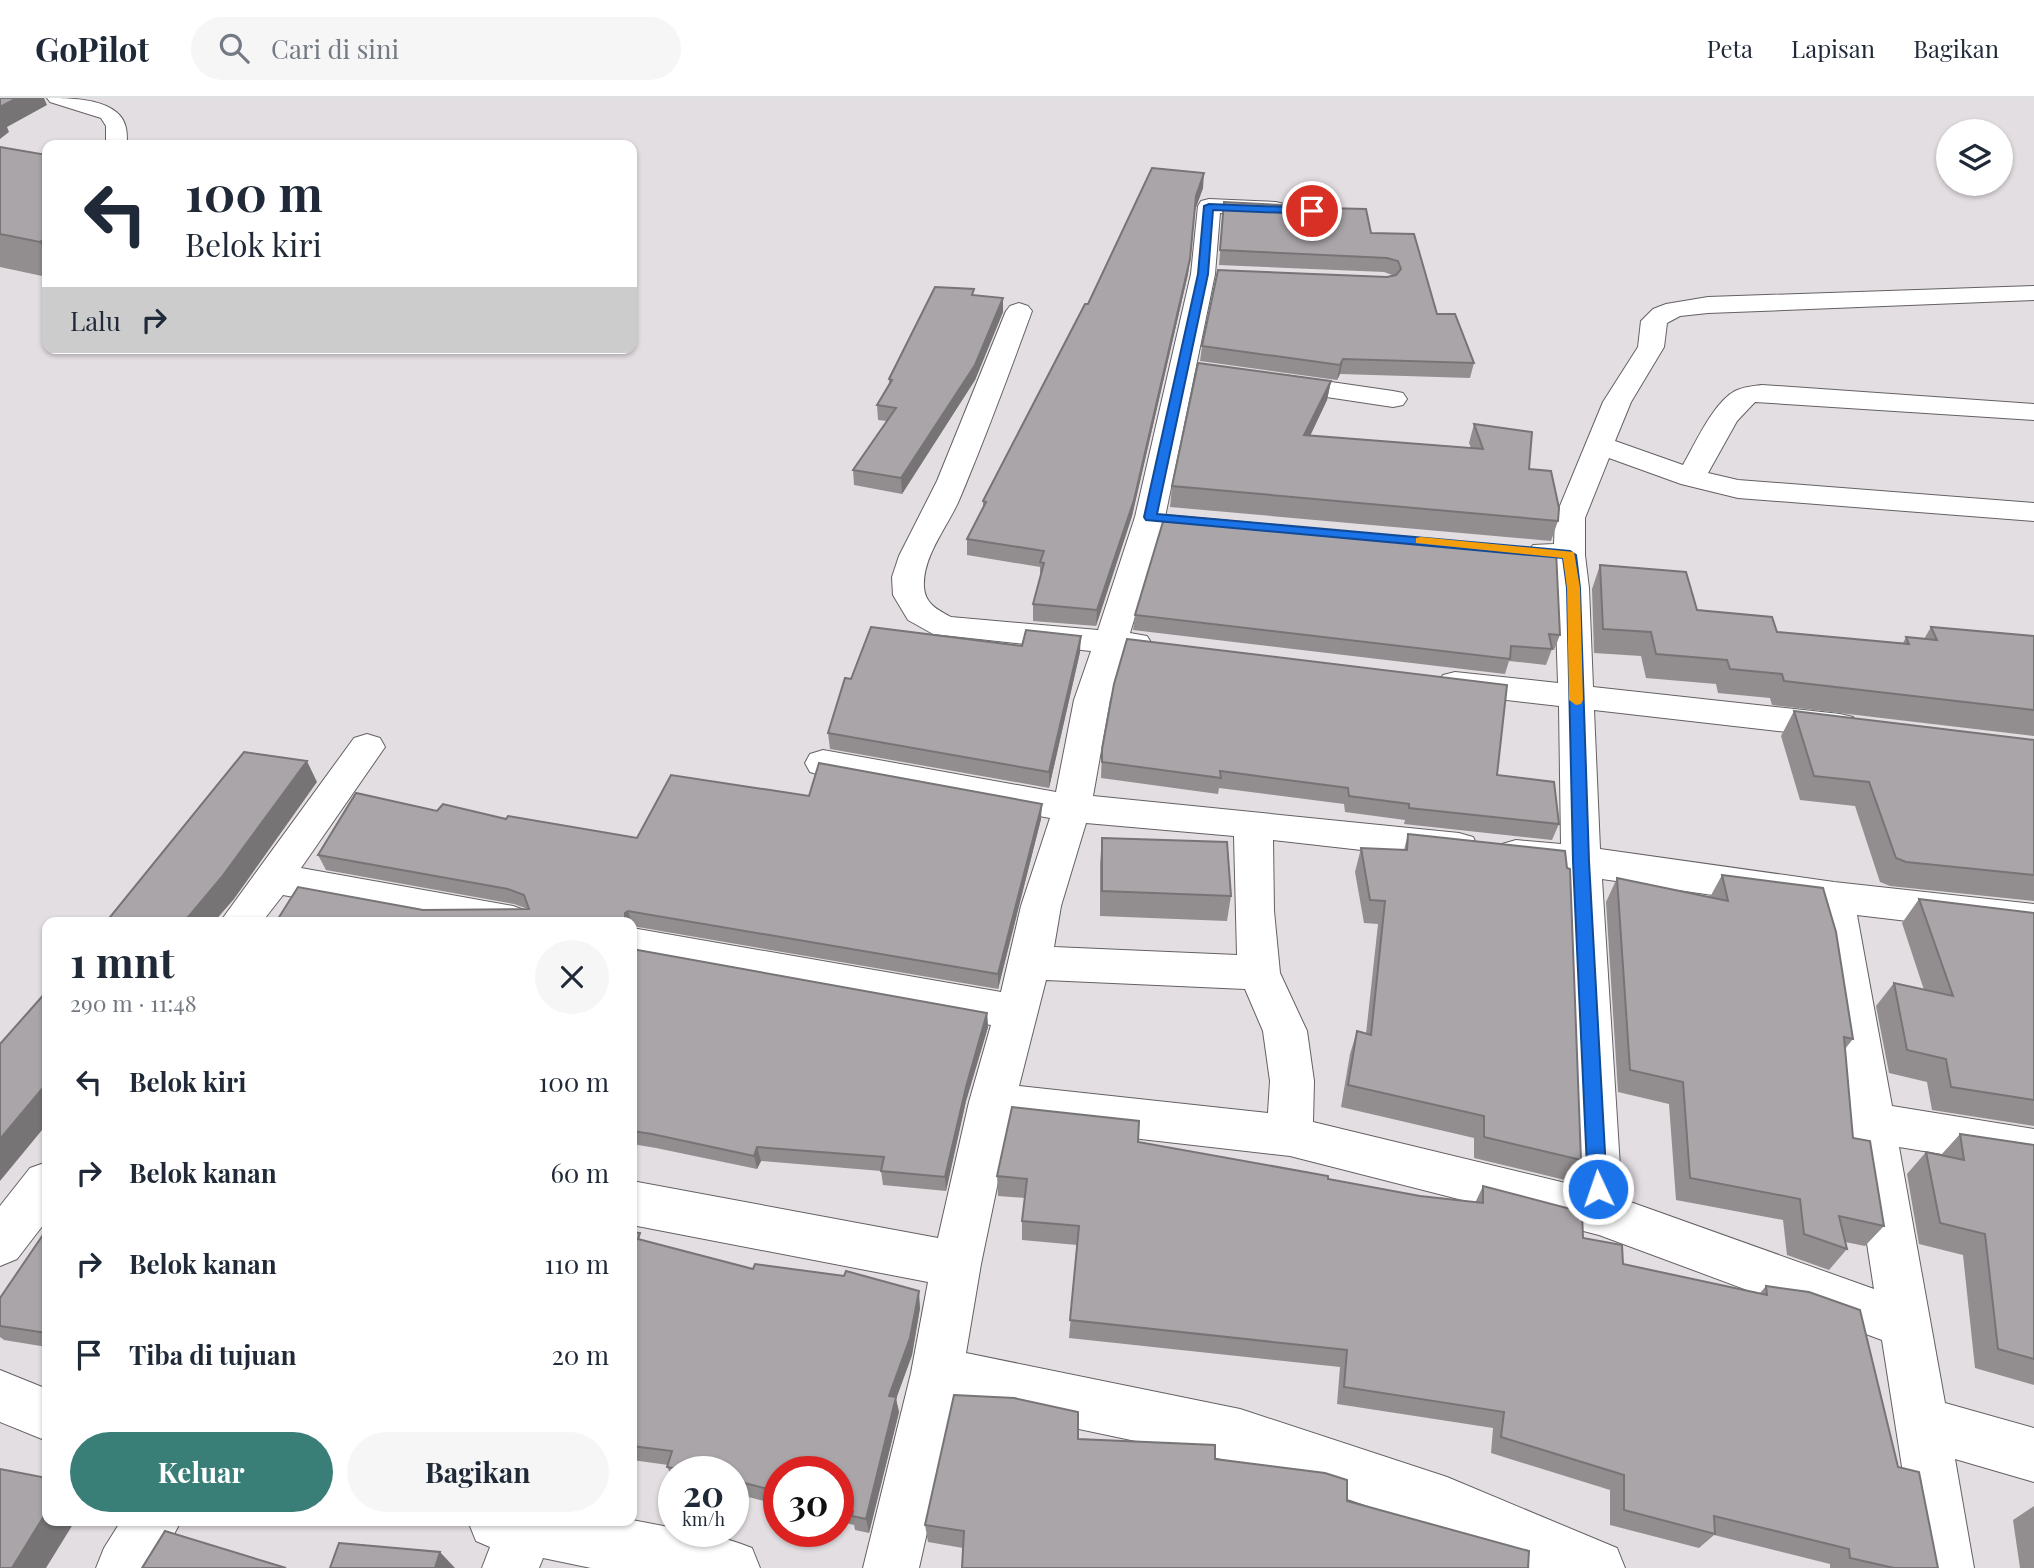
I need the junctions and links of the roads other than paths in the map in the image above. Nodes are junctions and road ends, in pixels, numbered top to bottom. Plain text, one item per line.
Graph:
1 (57, 98) edge
2 (116, 140) edge
3 (1299, 210) edge
4 (2034, 293) edge
5 (1018, 311) dead end
6 (1247, 378) edge
7 (1393, 399) dead end
8 (2034, 412) edge
9 (1599, 445) junction
10 (1691, 478) junction
11 (2034, 512) edge
12 (1517, 550) edge
13 (1570, 555) junction
14 (1111, 641) junction
15 (1165, 648) edge
16 (1424, 679) edge
17 (1576, 697) junction
18 (1867, 729) edge
19 (367, 747) dead end
20 (823, 763) edge
21 (1072, 808) junction
22 (1254, 824) junction
23 (1581, 861) junction
24 (273, 878) junction
25 (1834, 897) junction
26 (244, 917) edge
27 (486, 917) edge
28 (2034, 920) edge
29 (637, 945) edge
30 (1030, 963) junction
31 (1259, 973) junction
32 (1015, 1012) junction
33 (992, 1102) junction
34 (1874, 1123) junction
35 (1290, 1136) junction
36 (2034, 1149) edge
37 (42, 1188) edge
38 (637, 1204) edge
39 (1599, 1213) junction
40 (0, 1243) edge
41 (956, 1264) junction
42 (1905, 1324) junction
43 (937, 1373) junction
44 (0, 1396) edge
45 (42, 1413) edge
46 (1921, 1423) junction
47 (2034, 1455) edge
48 (150, 1526) edge
49 (511, 1539) edge
50 (1589, 1567) edge
51 (124, 1568) edge
52 (732, 1568) edge
53 (891, 1568) edge
54 (1946, 1568) edge

1 - 2 street
3 - 14 street
4 - 9 street
5 - 14 street
6 - 7 street
8 - 10 street
9 - 10 street
9 - 13 street
10 - 11 street
12 - 13 street
13 - 17 street
14 - 15 street
14 - 21 street
16 - 17 street
17 - 18 street
17 - 23 street
19 - 24 street
20 - 21 street
21 - 22 street
21 - 30 street
22 - 23 street
22 - 31 street
23 - 25 street
23 - 39 street
24 - 26 street
24 - 27 street
25 - 28 street
25 - 34 street
29 - 32 street
30 - 31 street
30 - 32 street
31 - 35 street
32 - 33 street
33 - 35 street
33 - 41 street
34 - 36 street
34 - 42 street
35 - 39 street
37 - 40 street
38 - 41 street
39 - 42 street
41 - 43 street
42 - 46 street
43 - 50 street
43 - 53 street
44 - 45 street
46 - 47 street
46 - 54 street
48 - 51 street
49 - 52 street

